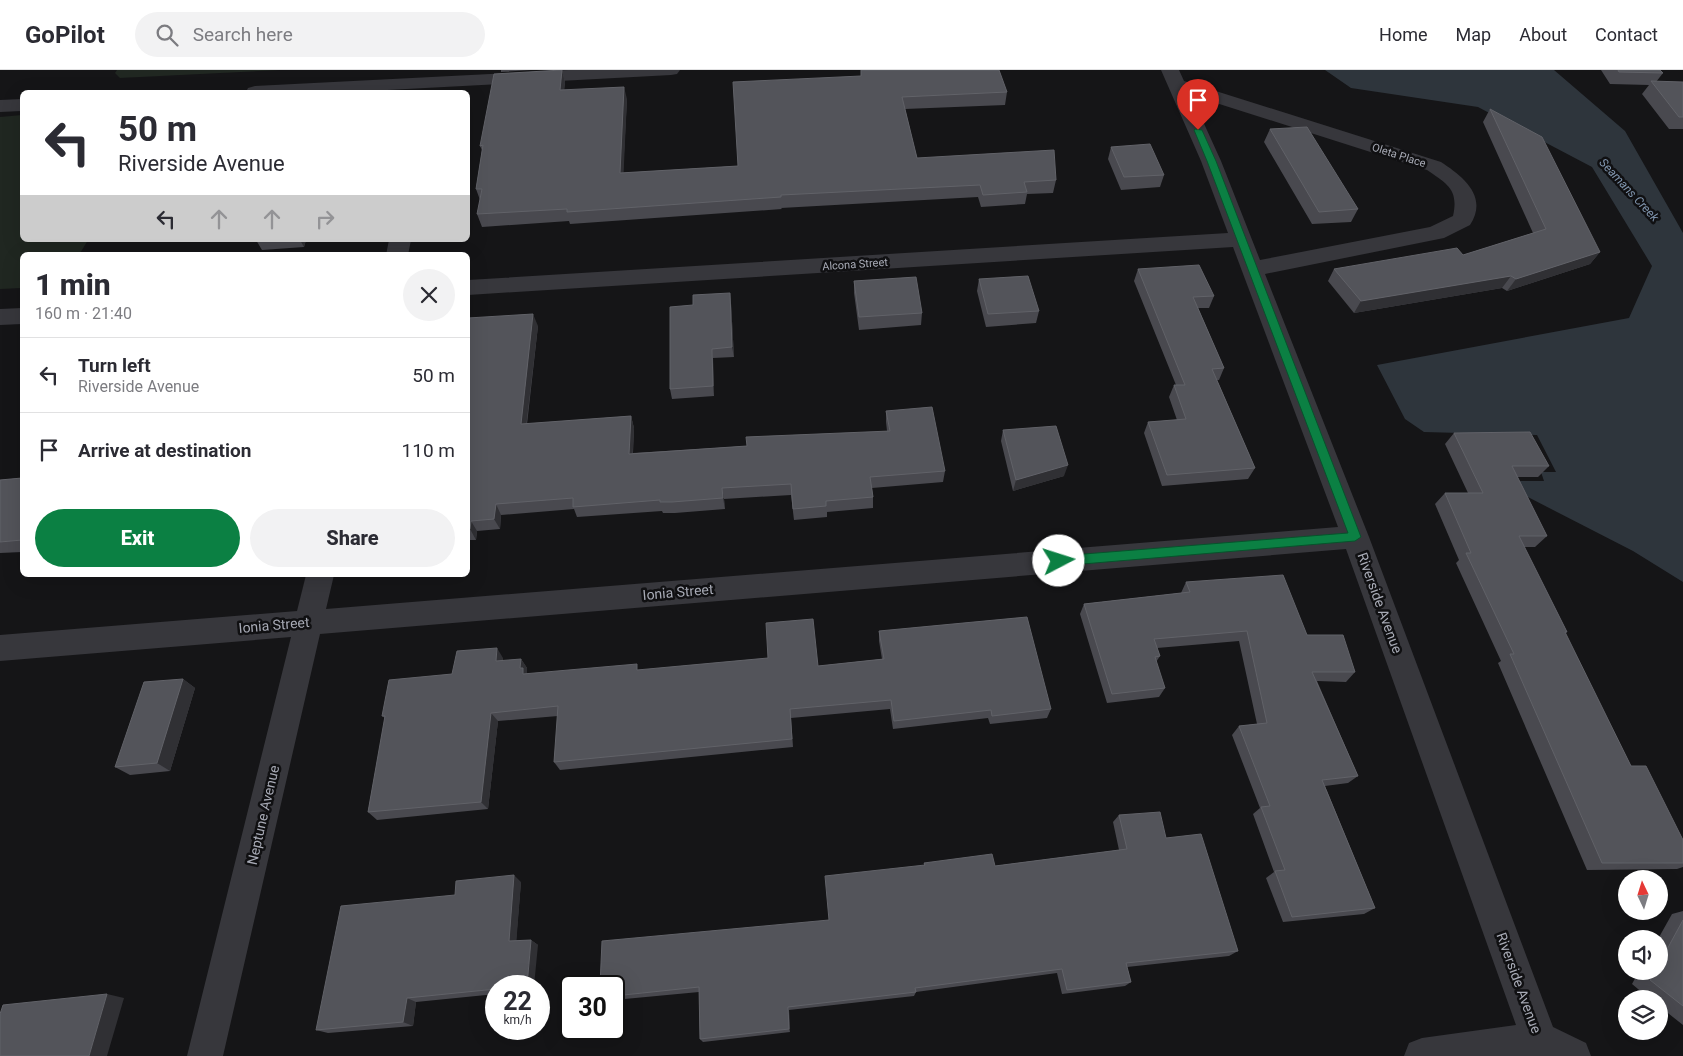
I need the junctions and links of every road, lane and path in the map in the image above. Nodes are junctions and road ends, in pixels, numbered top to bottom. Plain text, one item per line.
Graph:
1 (671, 70) edge
2 (1174, 77) edge
3 (438, 82) edge
4 (292, 90) edge
5 (20, 105) edge
6 (0, 106) edge
7 (1242, 239) junction
8 (1253, 269) junction
9 (470, 288) edge
10 (20, 316) edge
11 (0, 317) edge
12 (1355, 537) junction
13 (320, 577) edge
14 (309, 623) junction
15 (0, 648) edge
16 (1542, 1048) edge
17 (205, 1056) edge
18 (1422, 1056) edge
19 (1573, 1056) edge

1 - 3 street
2 - 7 street, Riverside Avenue
2 - 8 street, Oleta Place
3 - 4 street
5 - 6 street
7 - 8 street, Riverside Avenue
7 - 9 street, Alcona Street
8 - 12 street, Riverside Avenue
10 - 11 street
12 - 14 street, Ionia Street
12 - 16 street, Riverside Avenue
13 - 14 street, Neptune Avenue
14 - 15 street, Ionia Street
14 - 17 street, Neptune Avenue
16 - 18 street
16 - 19 street

